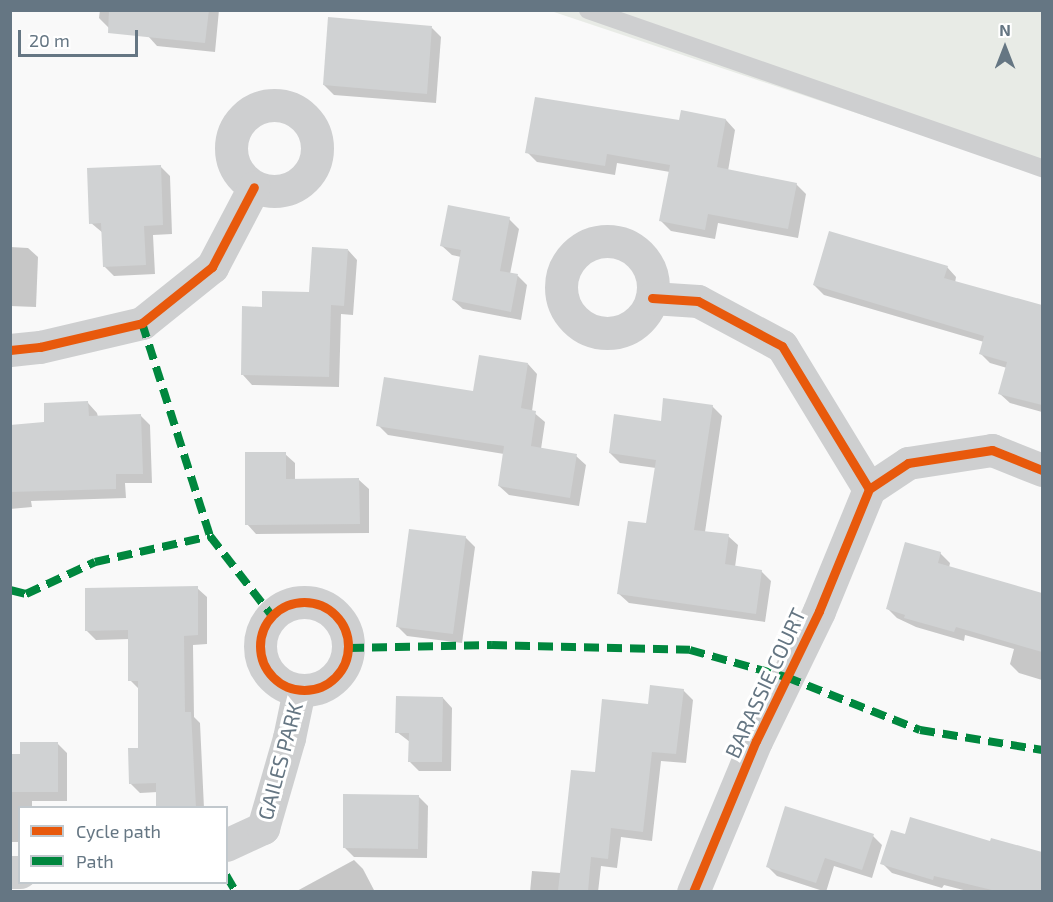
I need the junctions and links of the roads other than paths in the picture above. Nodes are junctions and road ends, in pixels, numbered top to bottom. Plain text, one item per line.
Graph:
1 (588, 10) edge
2 (1042, 168) edge
3 (254, 187) dead end
4 (652, 298) dead end
5 (10, 350) edge
6 (1042, 470) edge
7 (869, 489) junction
8 (299, 690) dead end
9 (228, 844) edge
10 (693, 891) edge

1 - 2 lane
3 - 5 street
4 - 7 street
6 - 7 street
7 - 10 street, BARASSIE COURT
8 - 9 street, GAILES PARK

